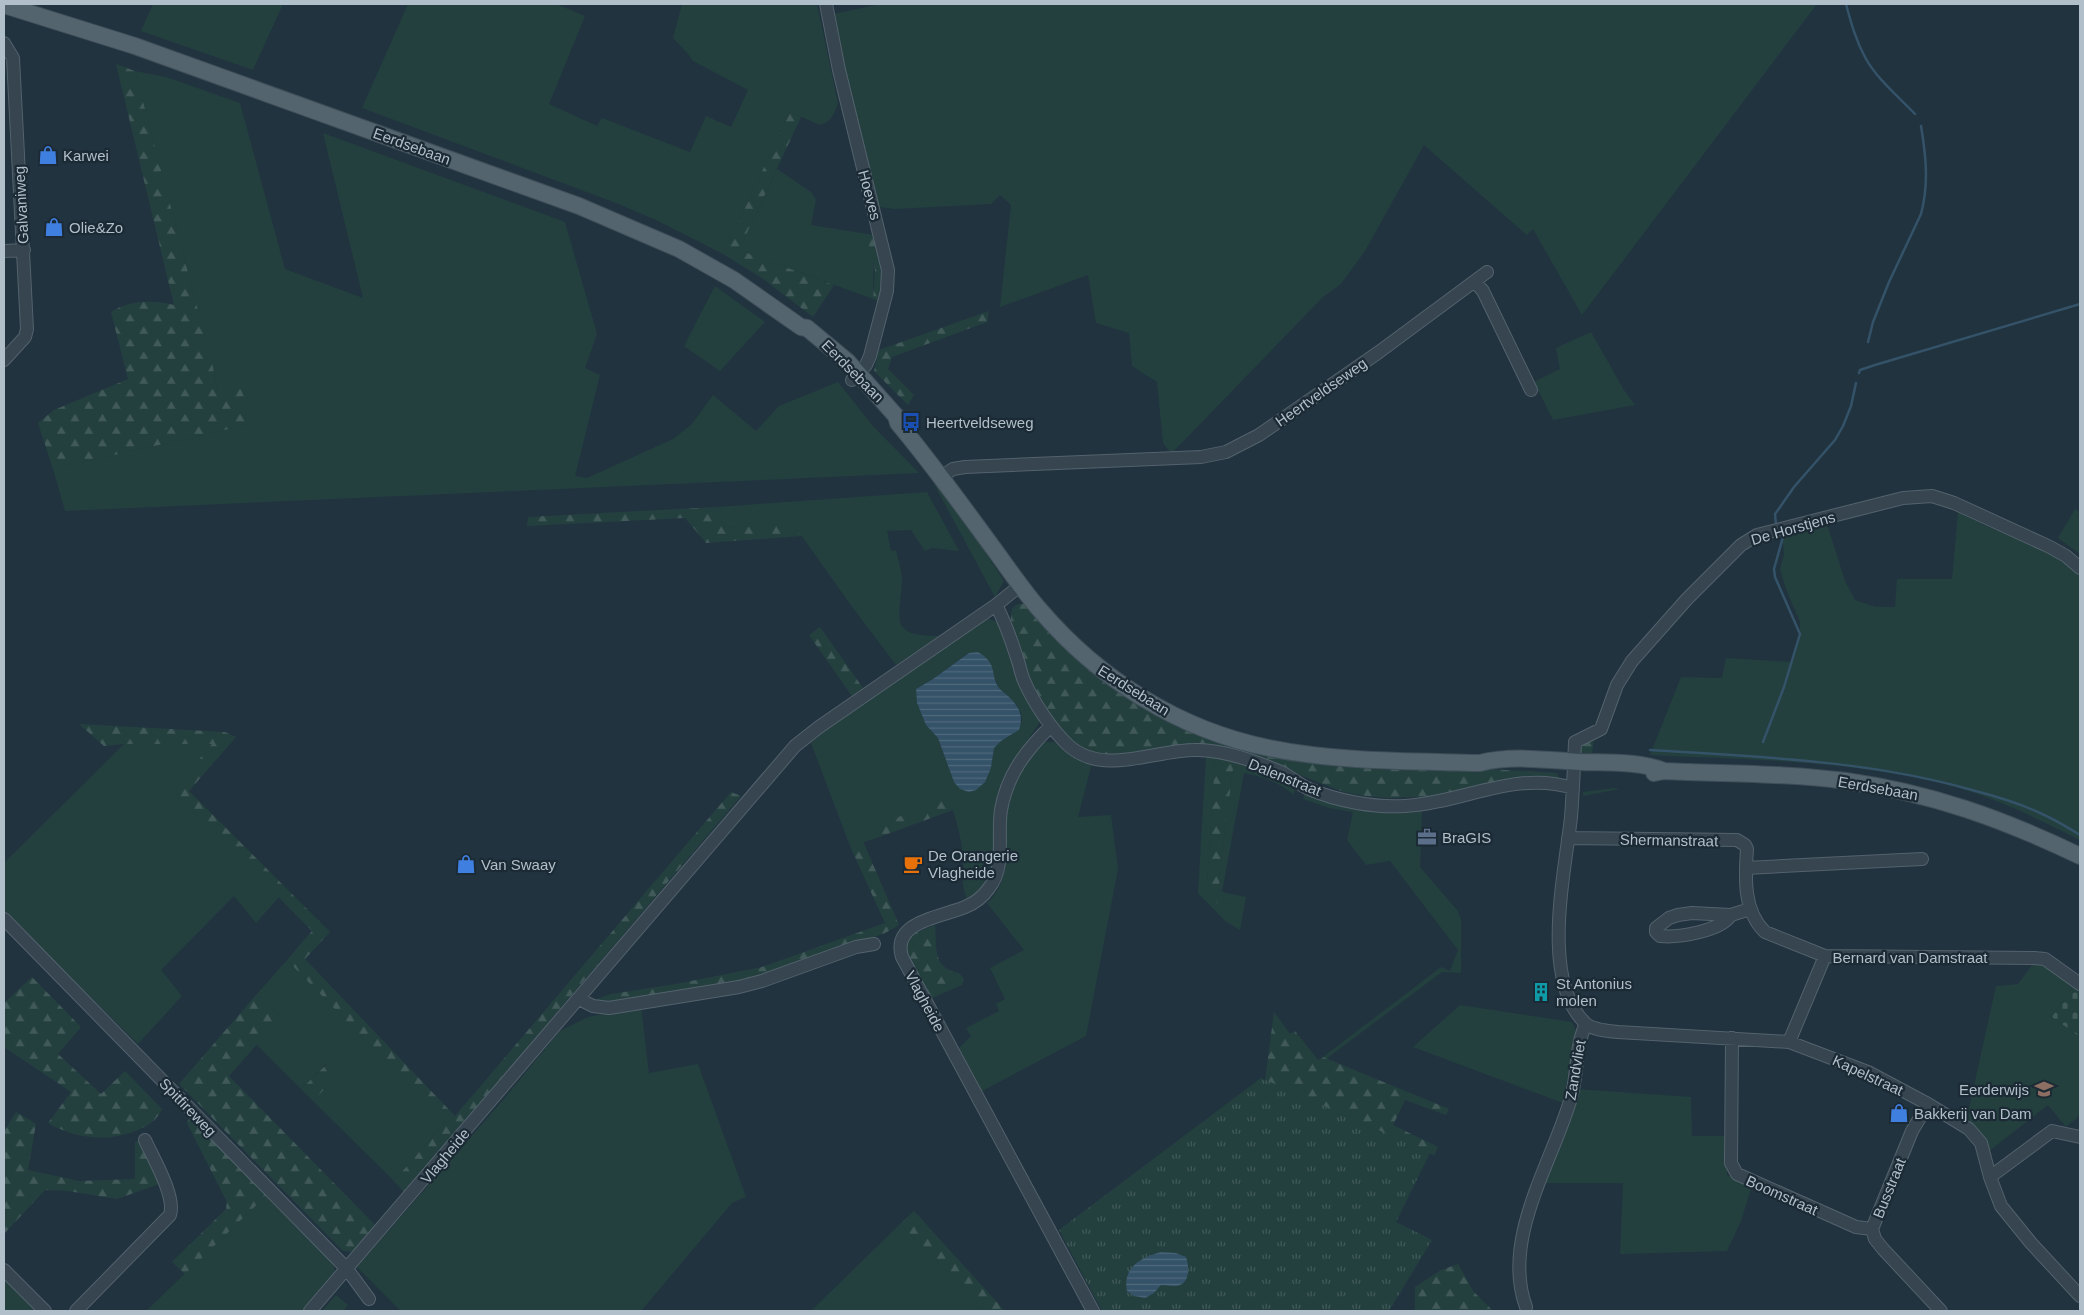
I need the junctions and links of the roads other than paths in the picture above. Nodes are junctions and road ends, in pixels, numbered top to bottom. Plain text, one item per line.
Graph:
1 (826, 4) edge
2 (4, 5) edge
3 (4, 43) edge
4 (24, 250) junction
5 (4, 251) edge
6 (1487, 272) dead end
7 (1475, 282) junction
8 (4, 360) edge
9 (855, 377) junction
10 (1531, 390) dead end
11 (942, 477) junction
12 (2080, 568) edge
13 (1021, 585) junction
14 (996, 605) junction
15 (1051, 726) junction
16 (1573, 774) junction
17 (1568, 838) junction
18 (2080, 856) edge
19 (1922, 860) dead end
20 (1746, 868) junction
21 (1750, 909) junction
22 (1731, 915) junction
23 (4, 919) edge
24 (874, 944) dead end
25 (1825, 956) junction
26 (2080, 984) edge
27 (579, 999) junction
28 (1586, 1024) junction
29 (1732, 1038) junction
30 (1789, 1042) junction
31 (1928, 1104) junction
32 (2080, 1137) edge
33 (145, 1140) dead end
34 (1990, 1177) junction
35 (1872, 1229) junction
36 (347, 1269) junction
37 (4, 1270) edge
38 (2080, 1296) edge
39 (369, 1299) dead end
40 (1526, 1307) dead end
41 (45, 1311) edge
42 (76, 1311) edge
43 (310, 1311) edge
44 (1093, 1311) edge
45 (1942, 1311) edge

1 - 9 street, Hoeves
2 - 9 main road, Eerdsebaan
3 - 4 street, Galvaniweg
4 - 5 street
4 - 8 street, Galvaniweg
6 - 7 street, Heertveldseweg
7 - 10 street
7 - 11 street, Heertveldseweg
9 - 11 main road, Eerdsebaan
11 - 13 main road, Eerdsebaan
12 - 16 street, De Horstjens
13 - 14 street, Vlagheide
13 - 16 main road, Eerdsebaan
14 - 15 street, Dalenstraat
14 - 27 street, Vlagheide
15 - 16 street, Dalenstraat
15 - 44 street, Vlagheide
16 - 17 street, Zandvliet
16 - 18 main road, Eerdsebaan
17 - 20 street, Shermanstraat
17 - 28 street, Zandvliet
19 - 20 street
20 - 21 street
21 - 22 street
21 - 25 street
22 - 22 street
23 - 36 street, Spitfireweg
24 - 27 street
25 - 26 street, Bernard van Damstraat
25 - 30 street, Bernard van Damstraat
27 - 36 street, Vlagheide
28 - 29 street, Kapelstraat
28 - 40 street, Zandvliet
29 - 30 street, Kapelstraat
29 - 35 street, Boomstraat
30 - 31 street, Kapelstraat
31 - 34 street, Kapelstraat
31 - 35 street, Busstraat
32 - 34 street
33 - 42 street
34 - 38 street, Kapelstraat
35 - 45 street, Busstraat
36 - 39 street, Spitfireweg
36 - 43 street, Vlagheide
37 - 41 street

